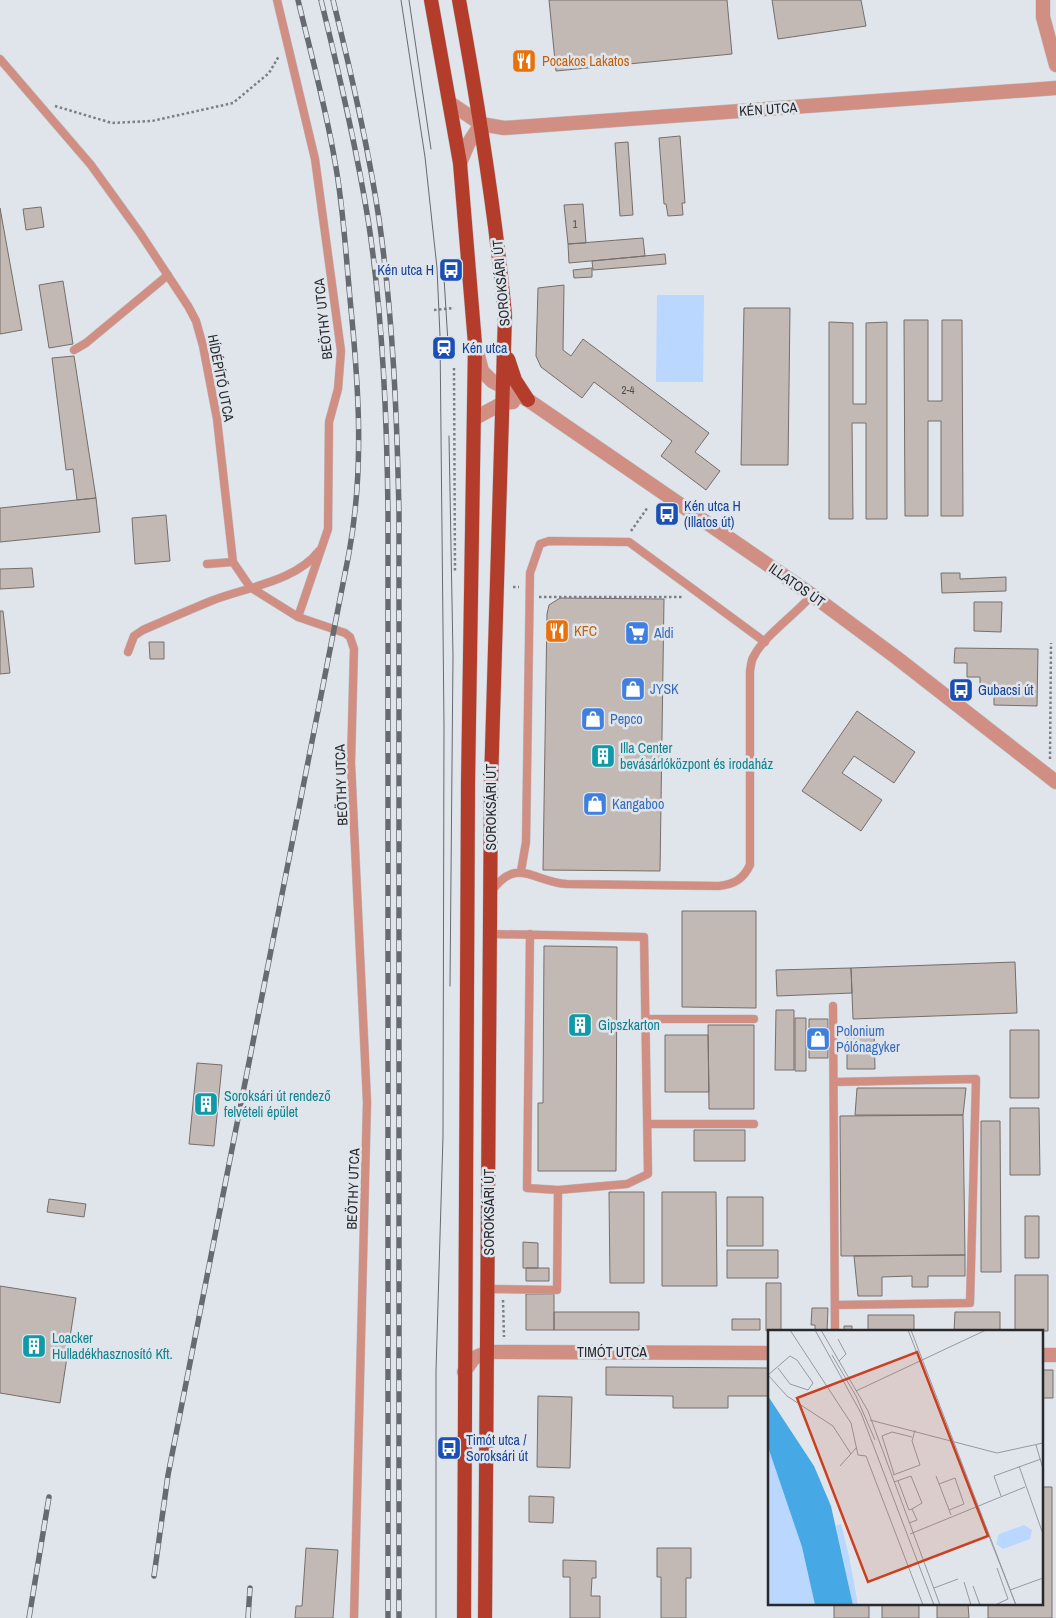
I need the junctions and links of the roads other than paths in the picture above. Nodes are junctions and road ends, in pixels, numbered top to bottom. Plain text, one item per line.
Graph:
1 (277, 0) edge
2 (431, 0) edge
3 (459, 0) edge
4 (1043, 0) edge
5 (0, 59) edge
6 (1056, 65) edge
7 (1056, 88) edge
8 (450, 103) junction
9 (481, 124) junction
10 (460, 163) junction
11 (168, 275) junction
12 (475, 344) junction
13 (505, 349) junction
14 (74, 350) dead end
15 (504, 396) junction
16 (528, 400) junction
17 (475, 418) junction
18 (324, 545) junction
19 (232, 562) junction
20 (207, 564) dead end
21 (250, 587) junction
22 (812, 595) junction
23 (298, 617) junction
24 (765, 642) junction
25 (128, 652) dead end
26 (1052, 779) edge
27 (521, 871) junction
28 (490, 894) junction
29 (490, 934) junction
30 (530, 934) junction
31 (833, 1006) dead end
32 (646, 1019) junction
33 (754, 1020) dead end
34 (834, 1082) junction
35 (647, 1124) junction
36 (754, 1124) dead end
37 (558, 1190) junction
38 (488, 1289) junction
39 (835, 1305) junction
40 (835, 1330) edge
41 (488, 1352) junction
42 (768, 1353) edge
43 (464, 1372) junction
44 (354, 1618) edge
45 (464, 1618) edge
46 (485, 1618) edge

1 - 18 lane, BEÖTHY UTCA
2 - 8 main road, SOROKSÁRI ÚT
3 - 9 main road, SOROKSÁRI ÚT
4 - 6 street
5 - 11 lane, HÍDÉPÍTŐ UTCA
7 - 9 street, KÉN UTCA
8 - 9 street, KÉN UTCA
8 - 10 main road, SOROKSÁRI ÚT
9 - 10 street
9 - 13 main road, SOROKSÁRI ÚT
10 - 12 main road, SOROKSÁRI ÚT
11 - 14 lane
11 - 19 lane, HÍDÉPÍTŐ UTCA
12 - 15 street, ILLATOS ÚT
12 - 17 main road, SOROKSÁRI ÚT
13 - 15 main road, SOROKSÁRI ÚT
13 - 16 main road
15 - 16 street, ILLATOS ÚT
15 - 17 street
15 - 28 main road, SOROKSÁRI ÚT
16 - 22 street, ILLATOS ÚT
17 - 43 main road, SOROKSÁRI ÚT
18 - 21 lane
18 - 23 lane, BEÖTHY UTCA
19 - 20 lane
19 - 21 lane, HÍDÉPÍTŐ UTCA
21 - 23 lane
21 - 25 lane
22 - 24 lane
22 - 26 street, ILLATOS ÚT
23 - 44 lane, BEÖTHY UTCA
24 - 27 lane
24 - 27 lane
27 - 28 lane
28 - 29 main road, SOROKSÁRI ÚT
29 - 30 lane
29 - 38 main road, SOROKSÁRI ÚT
30 - 32 lane
30 - 37 lane
31 - 34 lane
32 - 33 lane
32 - 35 lane
34 - 39 lane
34 - 39 lane
35 - 36 lane
35 - 37 lane
37 - 38 lane
38 - 41 main road, SOROKSÁRI ÚT
39 - 40 lane
41 - 42 street, TIMÓT UTCA
41 - 43 street
41 - 46 main road, SOROKSÁRI ÚT
43 - 45 main road, SOROKSÁRI ÚT

